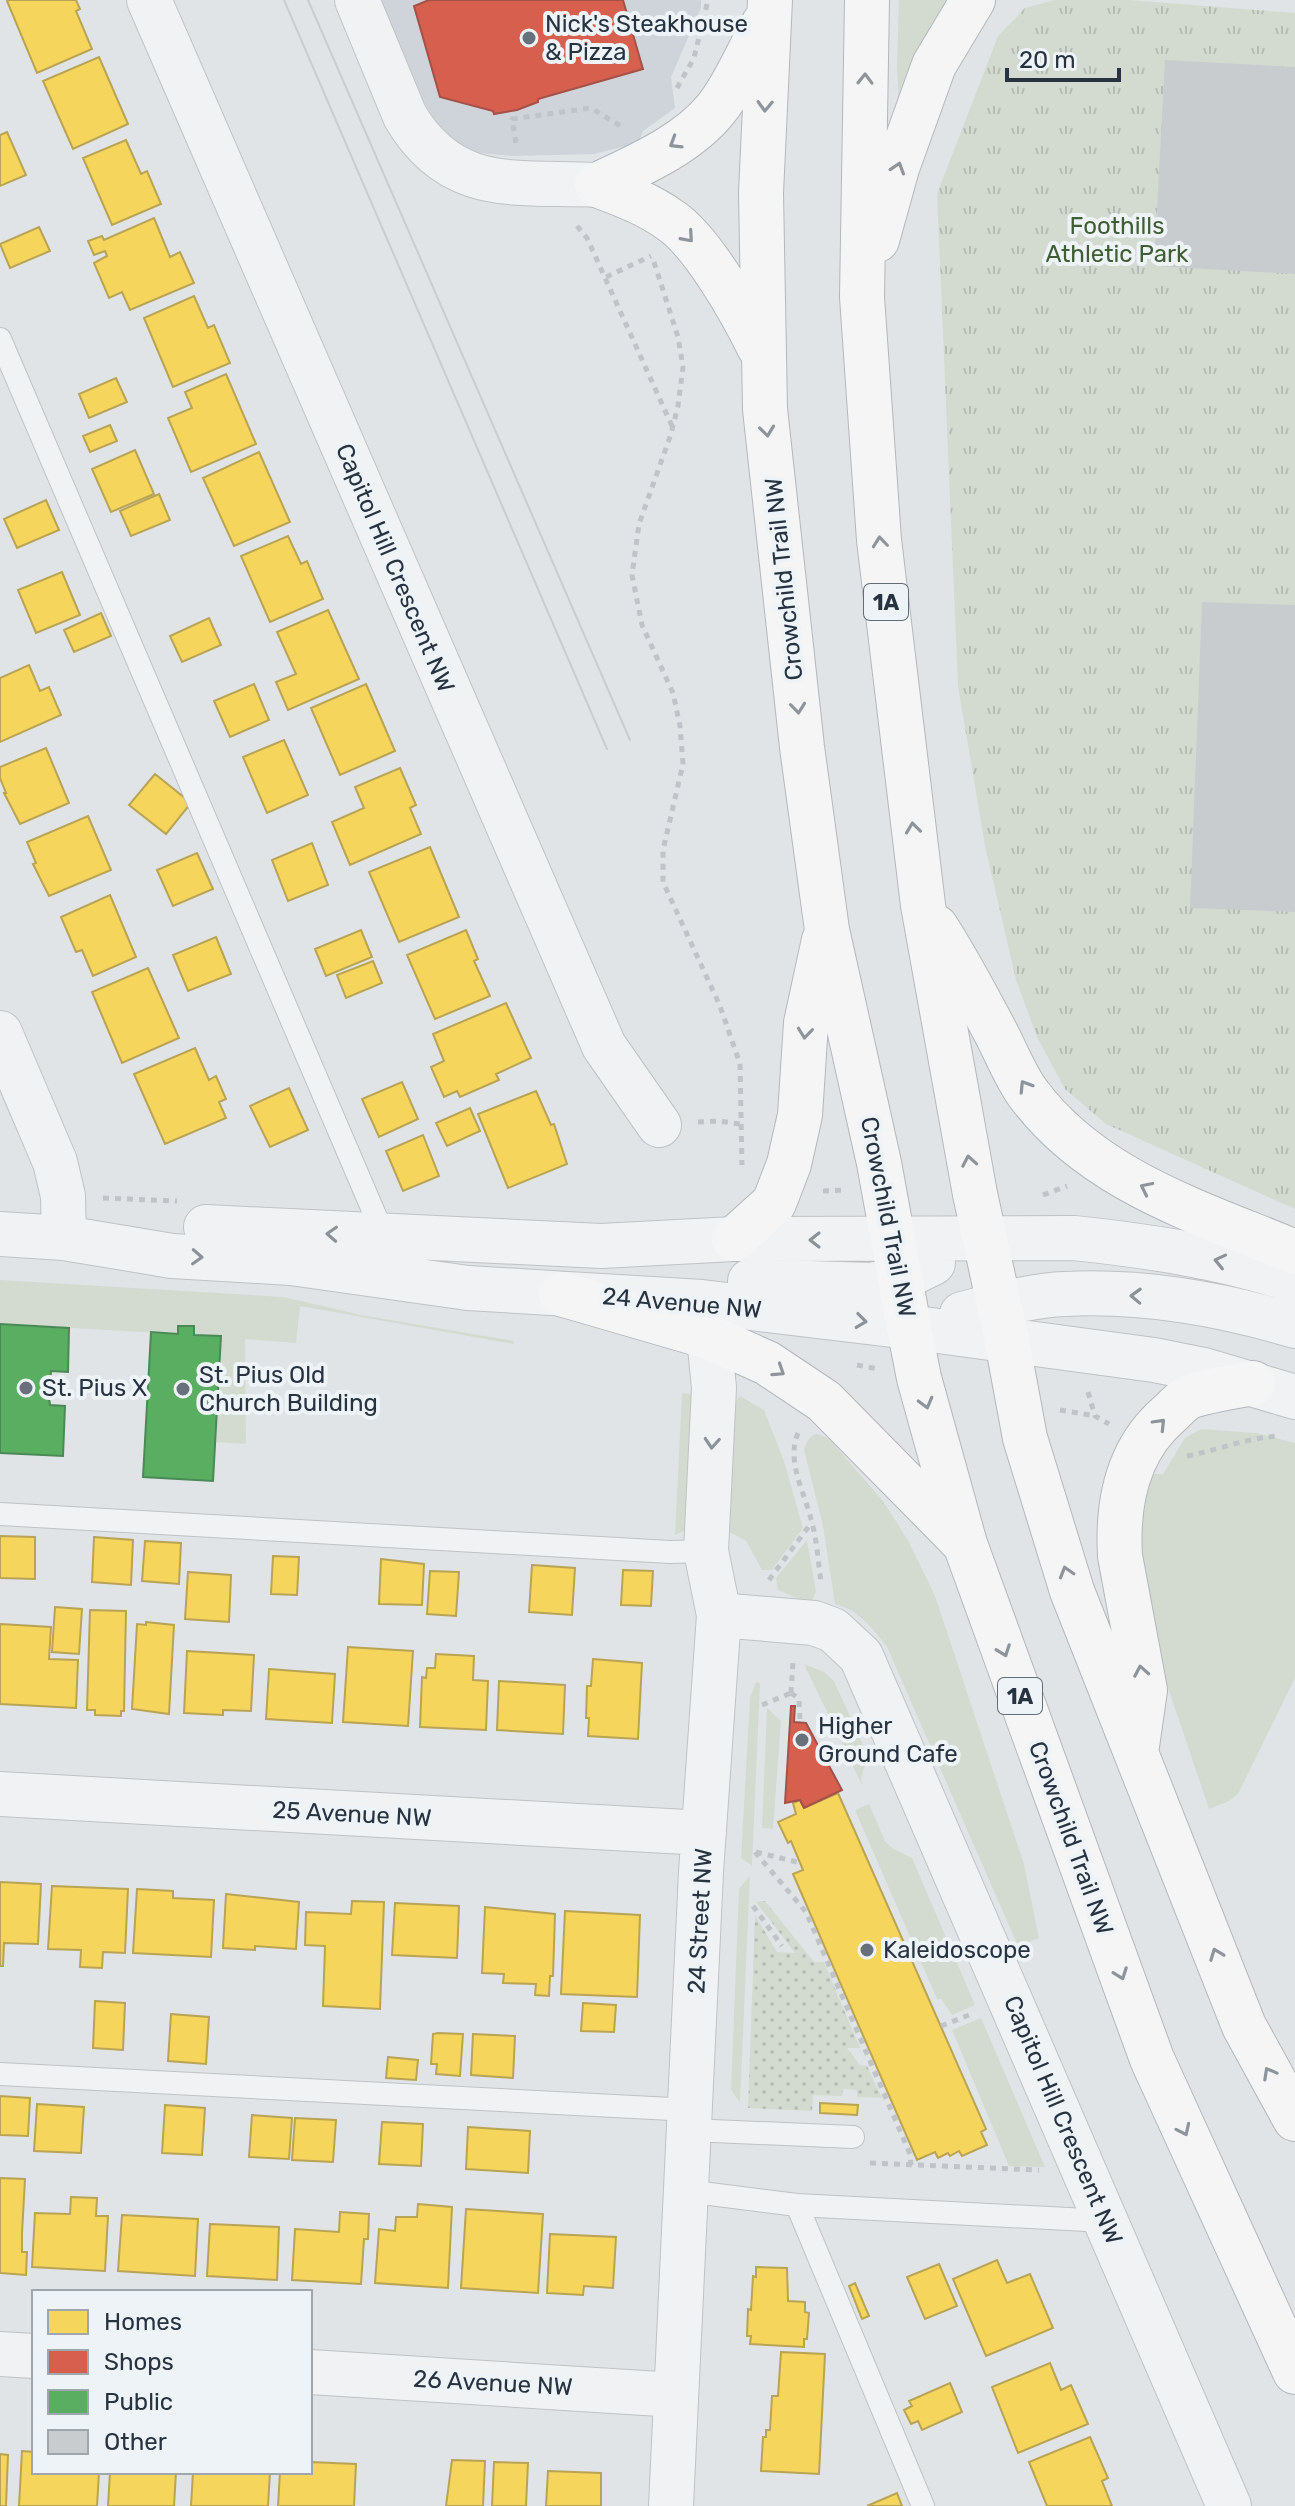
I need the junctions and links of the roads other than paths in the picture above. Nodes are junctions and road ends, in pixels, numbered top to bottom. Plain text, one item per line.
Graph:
1 (149, 0) edge
2 (357, 0) edge
3 (867, 0) edge
4 (973, 0) edge
5 (770, 7) edge
6 (586, 199) junction
7 (862, 297) junction
8 (0, 339) edge
9 (762, 353) junction
10 (923, 905) junction
11 (827, 930) junction
12 (0, 1033) edge
13 (659, 1125) dead end
14 (0, 1234) edge
15 (384, 1236) junction
16 (985, 1237) junction
17 (64, 1238) junction
18 (734, 1239) junction
19 (1295, 1252) edge
20 (897, 1259) junction
21 (291, 1263) junction
22 (1295, 1281) edge
23 (561, 1294) junction
24 (1003, 1323) junction
25 (1295, 1326) edge
26 (909, 1327) junction
27 (709, 1337) junction
28 (1253, 1383) junction
29 (1291, 1416) edge
30 (0, 1514) edge
31 (965, 1544) junction
32 (706, 1551) junction
33 (719, 1615) junction
34 (1136, 1748) junction
35 (0, 1794) edge
36 (704, 1833) junction
37 (0, 2074) edge
38 (1295, 2119) edge
39 (690, 2120) junction
40 (853, 2137) dead end
41 (686, 2191) junction
42 (797, 2205) junction
43 (1106, 2221) junction
44 (0, 2354) edge
45 (32, 2356) edge
46 (312, 2372) edge
47 (1295, 2372) edge
48 (676, 2395) junction
49 (671, 2506) edge
50 (923, 2506) edge
51 (1229, 2506) edge

1 - 13 street, Capitol Hill Crescent NW
2 - 6 street
7 -> 3 highway, 1A
7 -> 4 highway
5 -> 6 highway
5 -> 9 highway, Crowchild Trail NW / 1A
6 -> 9 highway
10 -> 7 highway, 1A
8 - 15 lane
9 -> 11 highway, Crowchild Trail NW / 1A
16 -> 10 highway, 1A
19 -> 10 highway
11 -> 18 highway
11 - 20 highway, Crowchild Trail NW / 1A
12 - 17 street
14 - 17 street, 24 Avenue NW
15 -> 17 street, 24 Avenue NW
15 - 18 street, 24 Avenue NW
16 - 20 street, 24 Avenue NW
22 -> 16 street, 24 Avenue NW
16 - 24 highway, 1A
17 -> 21 street, 24 Avenue NW
20 -> 18 street, 24 Avenue NW
20 - 21 street
20 - 26 highway, Crowchild Trail NW / 1A
21 - 23 street, 24 Avenue NW
23 -> 26 street, 24 Avenue NW
23 - 27 highway
25 -> 24 street
24 - 26 street
24 - 28 street
34 -> 24 highway, 1A
26 -> 31 highway, Crowchild Trail NW / 1A
27 -> 31 highway
27 -> 32 street, 24 Street NW
28 - 29 street
34 -> 28 highway
30 - 32 lane
31 -> 47 highway, Crowchild Trail NW / 1A
32 - 33 street, 24 Street NW
33 - 36 street, 24 Street NW
33 - 43 street, Capitol Hill Crescent NW
38 -> 34 highway, 1A
35 - 36 street, 25 Avenue NW
36 - 39 street, 24 Street NW
37 - 39 lane
39 - 40 lane
39 - 41 street, 24 Street NW
41 - 42 lane
41 - 48 street, 24 Street NW
42 - 43 lane
42 - 50 lane
43 - 51 street, Capitol Hill Crescent NW
44 - 45 street
46 - 48 street, 26 Avenue NW
48 - 49 street, 24 Street NW

